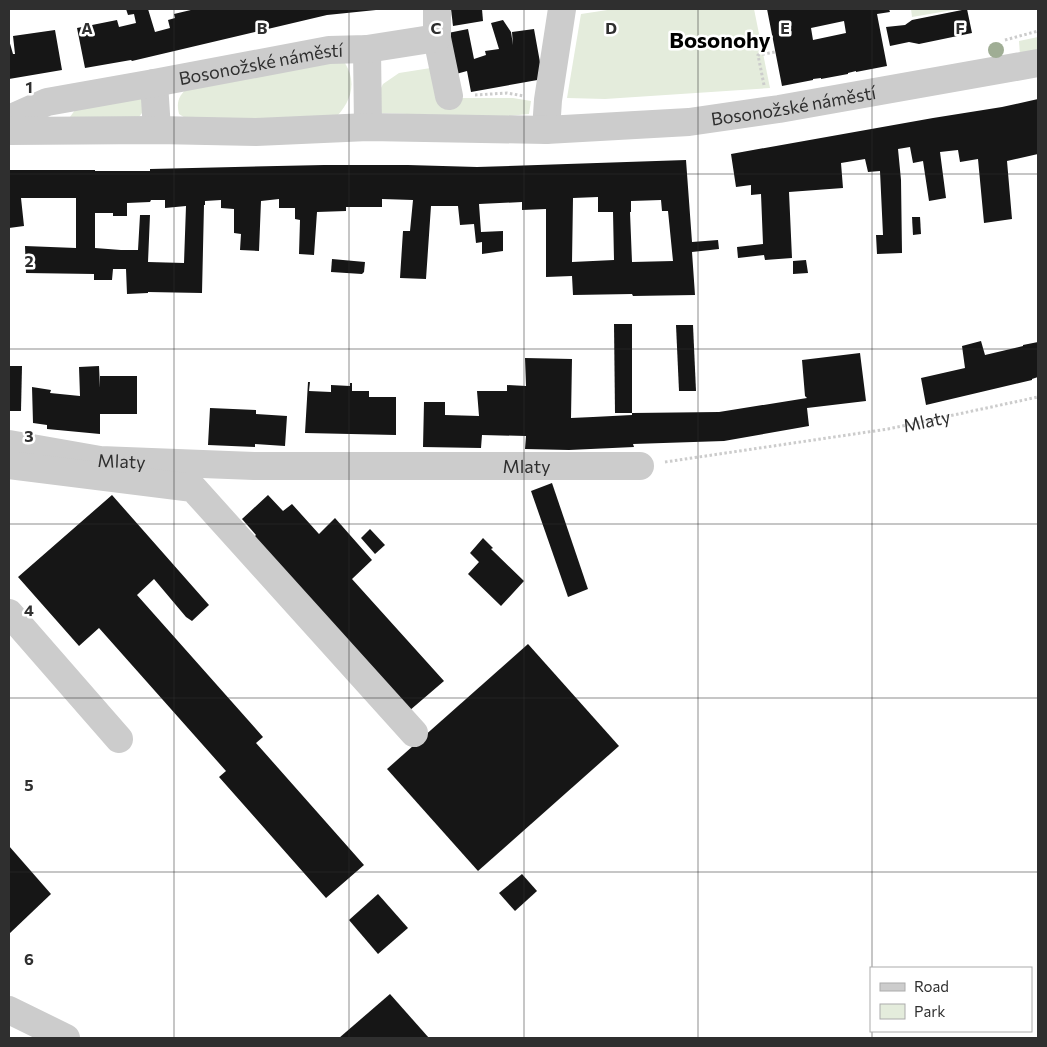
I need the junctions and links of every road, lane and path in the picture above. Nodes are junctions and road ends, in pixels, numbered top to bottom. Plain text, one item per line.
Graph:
1 (437, 9) edge
2 (562, 9) edge
3 (437, 38) junction
4 (368, 49) junction
5 (776, 52) dead end
6 (1038, 63) edge
7 (154, 83) junction
8 (507, 93) dead end
9 (450, 96) joint
10 (768, 110) junction
11 (9, 119) edge
12 (368, 127) junction
13 (158, 130) junction
14 (546, 130) junction
15 (9, 131) edge
16 (1038, 397) edge
17 (9, 444) edge
18 (9, 465) edge
19 (640, 466) joint
20 (9, 614) edge
21 (414, 733) dead end
22 (119, 739) dead end
23 (9, 1010) edge
24 (66, 1038) edge

1 - 3 street
2 - 14 street
3 - 4 street, Bosonožské náměstí
3 - 9 street
4 - 7 street, Bosonožské náměstí
4 - 12 street, Bosonožské náměstí
5 - 10 path
6 - 10 street, Bosonožské náměstí
7 - 11 street, Bosonožské náměstí
7 - 13 street, Bosonožské náměstí
8 - 9 path
10 - 14 street, Bosonožské náměstí
12 - 13 street, Bosonožské náměstí
12 - 14 street, Bosonožské náměstí
13 - 15 street, Bosonožské náměstí
16 - 19 path, Mlaty
17 - 19 street, Mlaty
18 - 21 street
20 - 22 street
23 - 24 street

